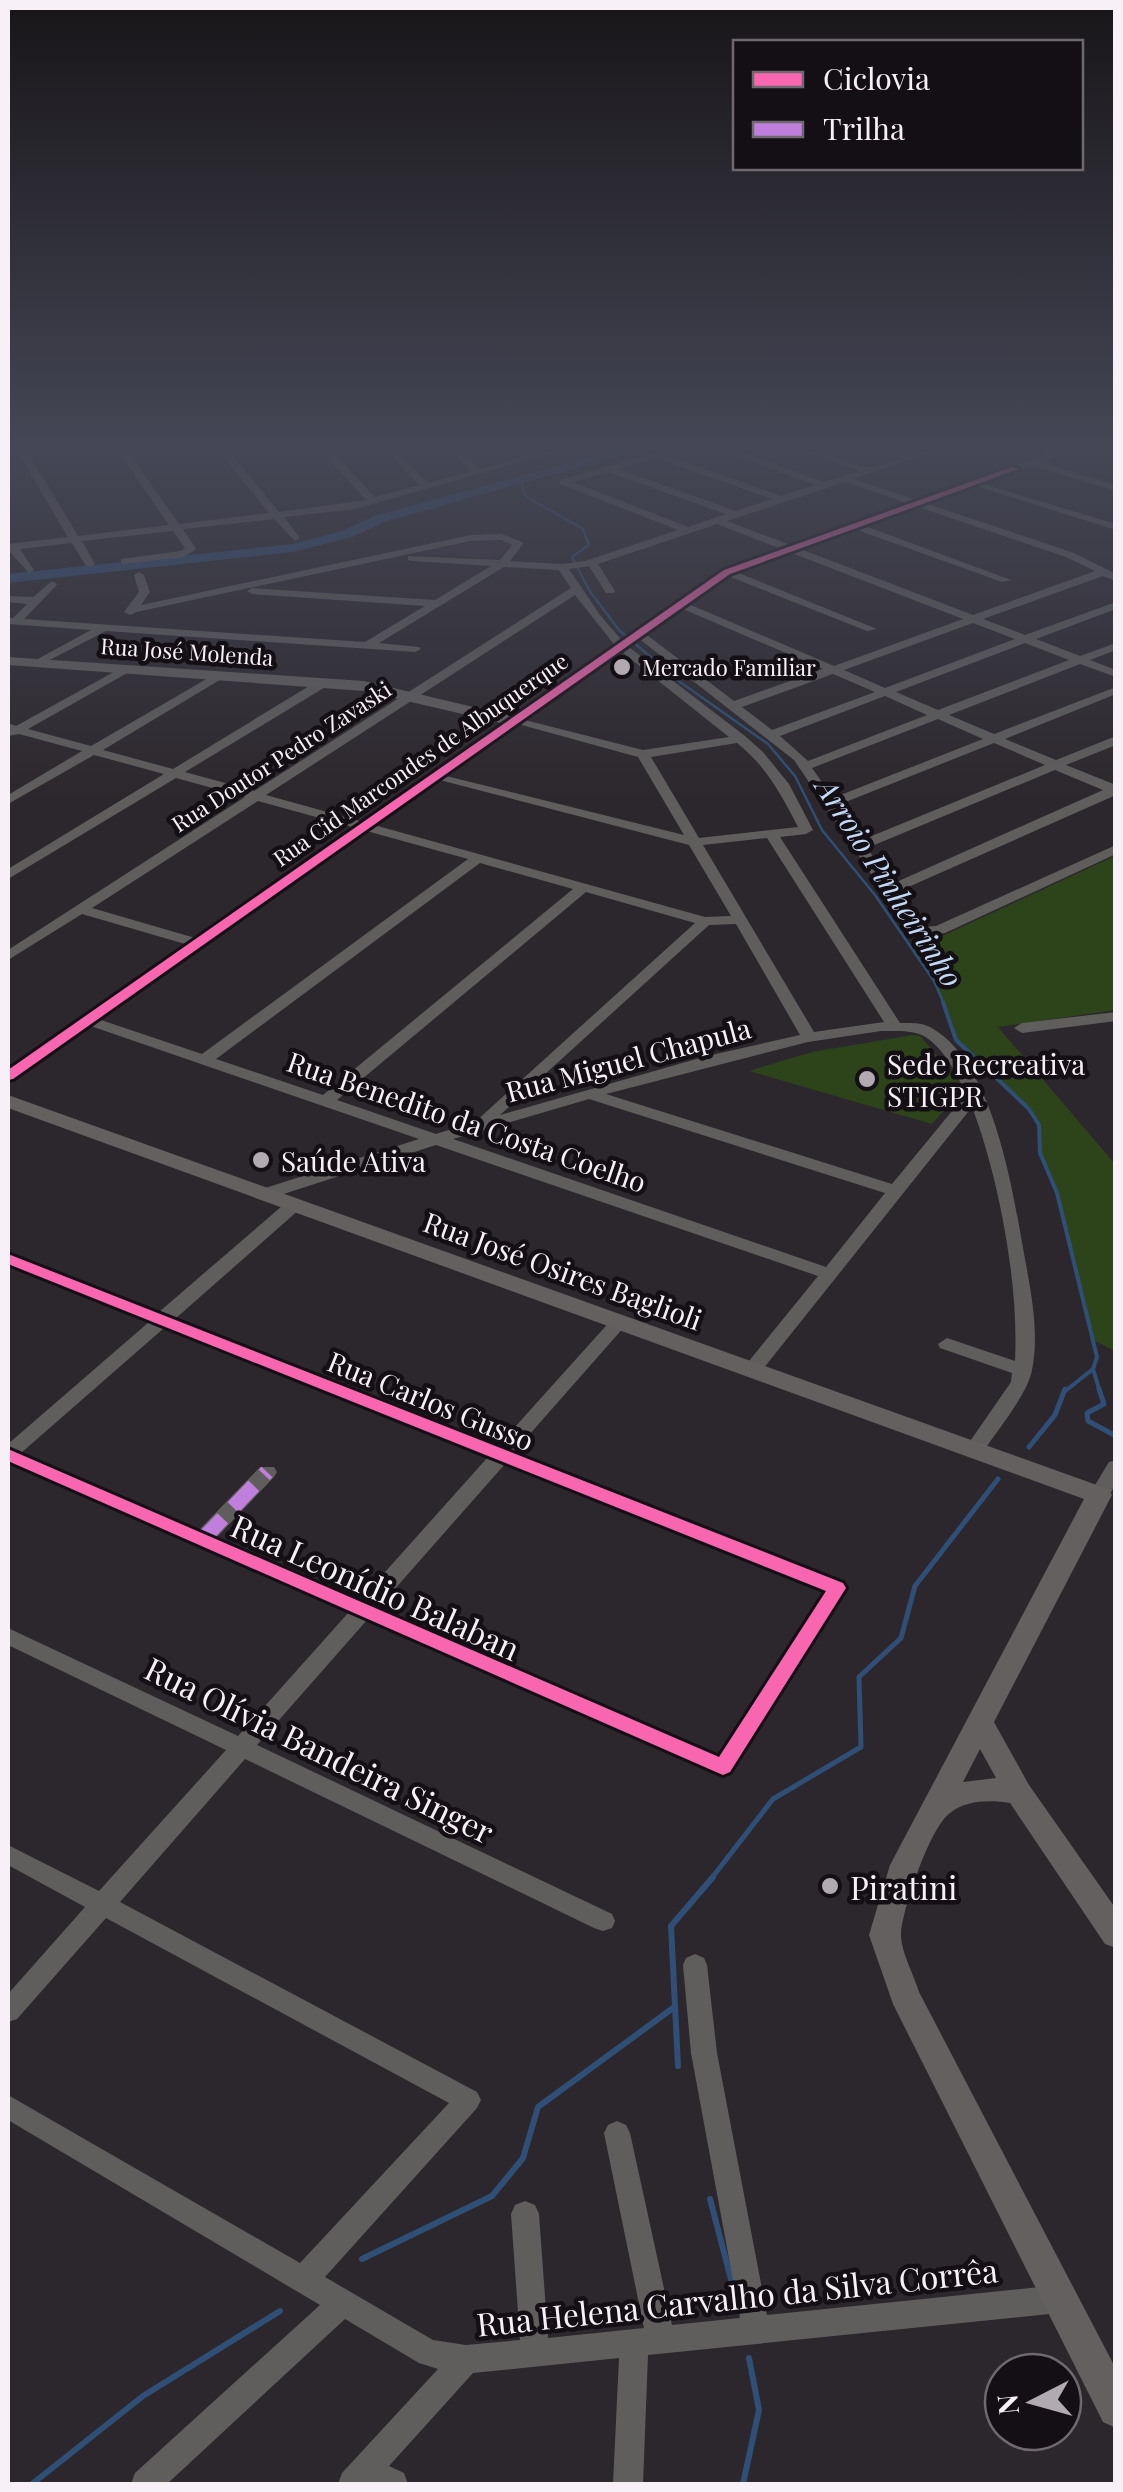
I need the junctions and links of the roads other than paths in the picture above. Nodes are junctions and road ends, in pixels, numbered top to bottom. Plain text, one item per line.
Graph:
1 (27, 567) edge
2 (333, 567) edge
3 (495, 567) edge
4 (566, 567) edge
5 (592, 567) edge
6 (738, 567) edge
7 (841, 567) edge
8 (971, 567) edge
9 (29, 570) dead end
10 (726, 572) junction
11 (1112, 575) edge
12 (139, 576) dead end
13 (1006, 580) dead end
14 (52, 584) dead end
15 (227, 590) junction
16 (575, 590) junction
17 (610, 591) dead end
18 (8, 599) edge
19 (36, 600) junction
20 (437, 602) junction
21 (680, 604) junction
22 (1116, 606) edge
23 (136, 609) junction
24 (973, 618) junction
25 (12, 622) edge
26 (103, 628) junction
27 (871, 630) dead end
28 (1026, 639) junction
29 (630, 640) junction
30 (368, 645) junction
31 (1116, 646) edge
32 (416, 648) dead end
33 (1080, 660) junction
34 (8, 661) edge
35 (38, 663) junction
36 (835, 669) junction
37 (125, 670) junction
38 (1116, 674) edge
39 (219, 676) junction
40 (8, 679) edge
41 (322, 684) junction
42 (885, 690) junction
43 (1116, 690) edge
44 (409, 697) junction
45 (733, 706) junction
46 (938, 714) junction
47 (513, 721) junction
48 (11, 731) edge
49 (771, 734) junction
50 (995, 738) junction
51 (741, 739) junction
52 (1116, 740) edge
53 (92, 750) junction
54 (644, 754) junction
55 (1056, 765) junction
56 (806, 766) junction
57 (174, 773) junction
58 (434, 777) junction
59 (1115, 790) edge
60 (256, 796) junction
61 (8, 800) edge
62 (833, 803) junction
63 (364, 826) junction
64 (772, 834) junction
65 (695, 842) junction
66 (860, 846) junction
67 (1116, 849) edge
68 (478, 858) junction
69 (8, 875) edge
70 (584, 887) junction
71 (890, 890) junction
72 (80, 909) junction
73 (740, 920) junction
74 (705, 921) junction
75 (197, 943) junction
76 (8, 956) edge
77 (1116, 1016) edge
78 (87, 1020) junction
79 (892, 1024) junction
80 (1022, 1028) dead end
81 (809, 1037) junction
82 (204, 1060) junction
83 (8, 1076) edge
84 (591, 1094) junction
85 (974, 1094) junction
86 (8, 1100) edge
87 (325, 1102) junction
88 (477, 1126) junction
89 (433, 1138) junction
90 (896, 1190) junction
91 (265, 1194) junction
92 (295, 1204) junction
93 (8, 1260) edge
94 (830, 1274) junction
95 (161, 1320) junction
96 (619, 1322) junction
97 (947, 1344) dead end
98 (752, 1370) junction
99 (1023, 1370) junction
100 (974, 1450) junction
101 (8, 1455) edge
102 (501, 1455) junction
103 (1116, 1467) edge
104 (267, 1472) dead end
105 (1099, 1496) junction
106 (202, 1540) junction
107 (364, 1610) junction
108 (8, 1636) edge
109 (980, 1722) junction
110 (241, 1748) junction
111 (723, 1767) joint
112 (1020, 1793) junction
113 (936, 1806) junction
114 (8, 1854) edge
115 (102, 1904) junction
116 (604, 1921) dead end
117 (1116, 1935) edge
118 (695, 1965) dead end
119 (8, 2011) edge
120 (8, 2107) edge
121 (617, 2133) dead end
122 (525, 2214) dead end
123 (304, 2280) junction
124 (1060, 2299) junction
125 (342, 2303) junction
126 (756, 2330) junction
127 (648, 2341) junction
128 (535, 2353) junction
129 (466, 2359) junction
130 (1116, 2409) edge
131 (371, 2480) edge
132 (146, 2484) edge
133 (628, 2484) edge

1 - 9 street
2 - 15 street
3 - 20 street
4 - 16 street
5 - 17 street
6 - 10 street, Rua Cid Marcondes de Albuquerque
7 - 24 street
8 - 13 street
10 - 21 street, Rua Cid Marcondes de Albuquerque
10 - 27 street
11 - 24 street
12 - 23 street
14 - 19 street
15 - 20 street
15 - 23 street
16 - 29 street
16 - 44 street, Rua Doutor Pedro Zavaski
18 - 19 street
19 - 25 street
20 - 30 street
21 - 29 street, Rua Cid Marcondes de Albuquerque
21 - 36 street
22 - 28 street
23 - 26 street
24 - 28 street
24 - 36 street
25 - 26 street
26 - 30 street
26 - 35 street
28 - 33 street
28 - 42 street
29 - 45 street
29 - 47 street, Rua Cid Marcondes de Albuquerque
29 - 51 street
30 - 32 street
31 - 33 street
33 - 38 street
33 - 46 street
34 - 35 street, Rua José Molenda
35 - 37 street, Rua José Molenda
35 - 40 street
36 - 42 street
36 - 45 street
37 - 39 street, Rua José Molenda
37 - 48 street
39 - 41 street, Rua José Molenda
39 - 53 street
41 - 44 street, Rua José Molenda
41 - 57 street
42 - 46 street
42 - 49 street
43 - 50 street
44 - 47 street, Rua José Molenda
44 - 60 street, Rua Doutor Pedro Zavaski
45 - 49 street
46 - 50 street
46 - 56 street
47 - 54 street
47 - 58 street, Rua Cid Marcondes de Albuquerque
48 - 53 street
49 - 56 street
50 - 55 street
50 - 62 street
51 - 54 street
51 - 64 street
52 - 55 street
53 - 57 street
53 - 61 street
54 - 65 street
55 - 59 street
55 - 66 street
56 - 62 street
57 - 60 street
57 - 69 street
58 - 63 street, Rua Cid Marcondes de Albuquerque
58 - 65 street
59 - 71 street
60 - 63 street
60 - 72 street, Rua Doutor Pedro Zavaski
62 - 66 street
63 - 68 street
63 - 75 street, Rua Cid Marcondes de Albuquerque
64 - 65 street
64 - 79 street
65 - 73 street
66 - 71 street
67 - 71 street
68 - 70 street
68 - 82 street
70 - 74 street
70 - 87 street
72 - 75 street
72 - 76 street, Rua Doutor Pedro Zavaski
73 - 74 street
73 - 81 street
74 - 88 street
75 - 78 street, Rua Cid Marcondes de Albuquerque
77 - 80 street
78 - 82 street, Rua Benedito da Costa Coelho
78 - 83 street, Rua Cid Marcondes de Albuquerque
79 - 81 street, Rua Miguel Chapula
79 - 85 street
81 - 84 street, Rua Miguel Chapula
82 - 87 street, Rua Benedito da Costa Coelho
84 - 88 street, Rua Miguel Chapula
84 - 90 street
85 - 90 street
85 - 99 street
86 - 91 street, Rua José Osires Baglioli
87 - 89 street, Rua Benedito da Costa Coelho
88 - 89 street, Rua Miguel Chapula
89 - 91 street, Rua Miguel Chapula
89 - 94 street, Rua Benedito da Costa Coelho
90 - 94 street
91 - 92 street, Rua José Osires Baglioli
92 - 95 street
92 - 96 street, Rua José Osires Baglioli
93 - 95 street, Rua Carlos Gusso
94 - 98 street
95 - 101 street
95 - 102 street, Rua Carlos Gusso
96 - 98 street, Rua José Osires Baglioli
96 - 102 street
97 - 99 street
98 - 100 street, Rua José Osires Baglioli
99 - 100 street
100 - 105 street, Rua José Osires Baglioli
101 - 106 street, Rua Leonídio Balaban
102 - 107 street
102 - 111 street, Rua Carlos Gusso
103 - 105 street
104 - 106 street
105 - 109 street
106 - 107 street, Rua Leonídio Balaban
107 - 110 street
107 - 111 street, Rua Leonídio Balaban
108 - 110 street, Rua Olívia Bandeira Singer
109 - 112 street
109 - 113 street
110 - 115 street
110 - 116 street, Rua Olívia Bandeira Singer
112 - 113 street
112 - 117 street
113 - 124 street
114 - 115 street
115 - 119 street
115 - 123 street
118 - 126 street
120 - 123 street, Rua Helena Carvalho da Silva Corrêa
121 - 127 street
122 - 128 street
123 - 125 street, Rua Helena Carvalho da Silva Corrêa
124 - 126 street, Rua Helena Carvalho da Silva Corrêa
124 - 130 street
125 - 129 street, Rua Helena Carvalho da Silva Corrêa
125 - 132 street
126 - 127 street, Rua Helena Carvalho da Silva Corrêa
127 - 128 street, Rua Helena Carvalho da Silva Corrêa
127 - 133 street
128 - 129 street, Rua Helena Carvalho da Silva Corrêa
129 - 131 street

